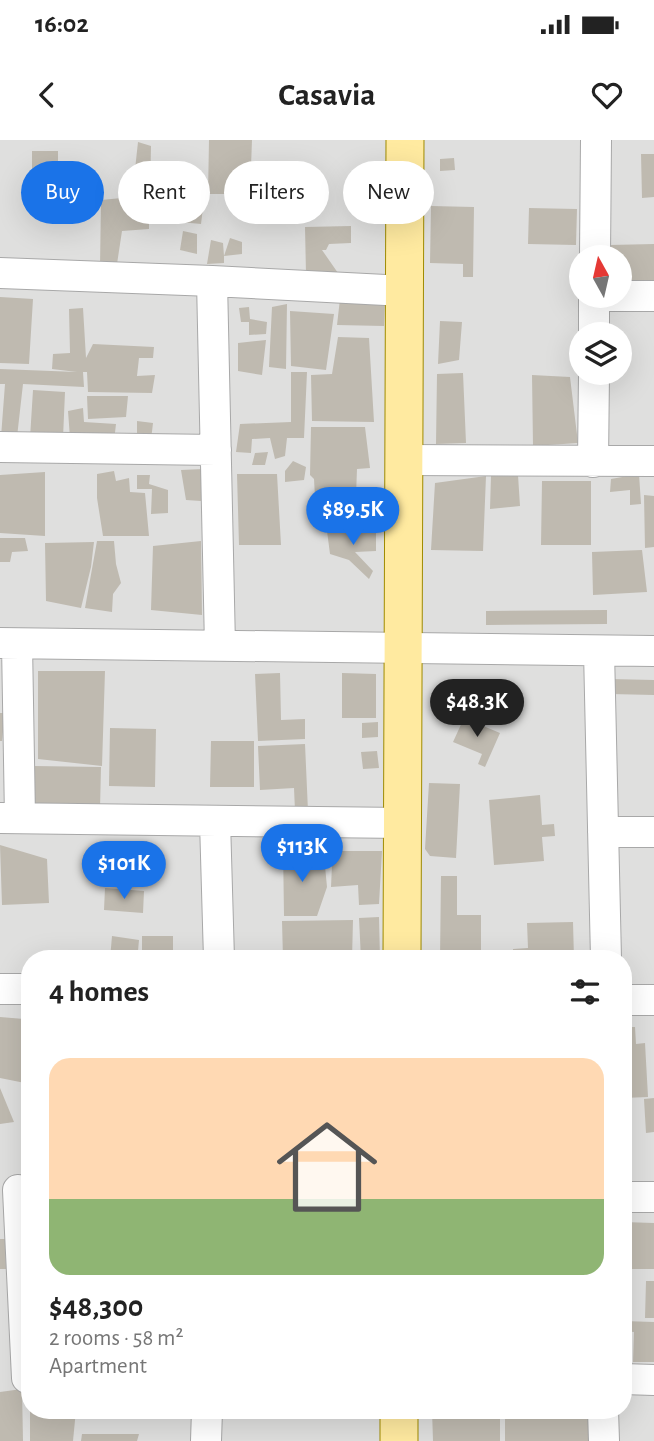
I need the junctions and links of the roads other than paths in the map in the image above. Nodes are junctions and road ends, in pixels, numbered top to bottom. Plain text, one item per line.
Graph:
1 (405, 140) edge
2 (596, 140) edge
3 (594, 245) edge
4 (0, 273) edge
5 (212, 281) junction
6 (405, 291) junction
7 (632, 296) edge
8 (654, 296) edge
9 (594, 385) edge
10 (0, 447) edge
11 (216, 450) junction
12 (405, 460) junction
13 (654, 461) edge
14 (593, 462) junction
15 (9, 644) edge
16 (220, 646) junction
17 (405, 648) junction
18 (599, 651) junction
19 (654, 651) edge
20 (10, 818) edge
21 (215, 821) junction
22 (403, 823) junction
23 (603, 832) junction
24 (654, 832) edge
25 (219, 950) edge
26 (402, 950) edge
27 (606, 950) edge
28 (0, 989) edge
29 (21, 989) edge
30 (632, 1000) edge
31 (654, 1000) edge
32 (16, 1189) edge
33 (632, 1197) edge
34 (654, 1197) edge
35 (19, 1378) edge
36 (632, 1379) edge
37 (654, 1380) edge
38 (206, 1419) edge
39 (399, 1419) edge
40 (603, 1419) edge
41 (206, 1441) edge
42 (399, 1441) edge
43 (604, 1441) edge

1 - 6 main road
2 - 3 street
4 - 5 street
5 - 6 street
5 - 11 street
6 - 12 main road
7 - 8 street
9 - 14 street
10 - 11 street
11 - 16 street
12 - 14 street
12 - 17 main road
13 - 14 street
15 - 16 street
15 - 20 street
16 - 17 street
17 - 18 street
17 - 22 main road
18 - 19 street
18 - 23 street
20 - 21 street
21 - 22 street
21 - 25 street
22 - 26 main road
23 - 24 street
23 - 27 street
28 - 29 street
30 - 31 street
32 - 35 street
33 - 34 street
36 - 37 street
38 - 41 street
39 - 42 main road
40 - 43 street

